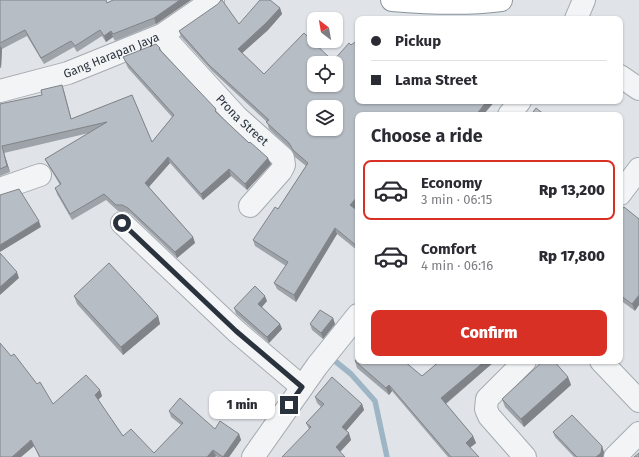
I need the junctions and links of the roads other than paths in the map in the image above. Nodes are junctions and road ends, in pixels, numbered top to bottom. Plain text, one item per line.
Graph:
1 (214, 0) edge
2 (392, 0) edge
3 (501, 0) edge
4 (584, 0) edge
5 (577, 16) edge
6 (162, 35) junction
7 (623, 78) edge
8 (639, 89) edge
9 (0, 91) edge
10 (518, 104) edge
11 (511, 112) edge
12 (639, 169) edge
13 (40, 175) dead end
14 (0, 189) edge
15 (623, 190) edge
16 (250, 206) dead end
17 (122, 223) dead end
18 (355, 319) edge
19 (522, 364) edge
20 (604, 364) edge
21 (302, 387) junction
22 (639, 400) edge
23 (639, 433) edge
24 (253, 457) edge
25 (525, 457) edge
26 (615, 457) edge

1 - 6 street, Gang Harapan Jaya
2 - 3 highway
4 - 5 street
6 - 9 street, Gang Harapan Jaya
6 - 16 street, Prona Street
7 - 8 street
10 - 11 street
12 - 15 street
13 - 14 street
17 - 21 street
18 - 21 street
19 - 25 street
20 - 22 street
21 - 24 street
23 - 26 street

